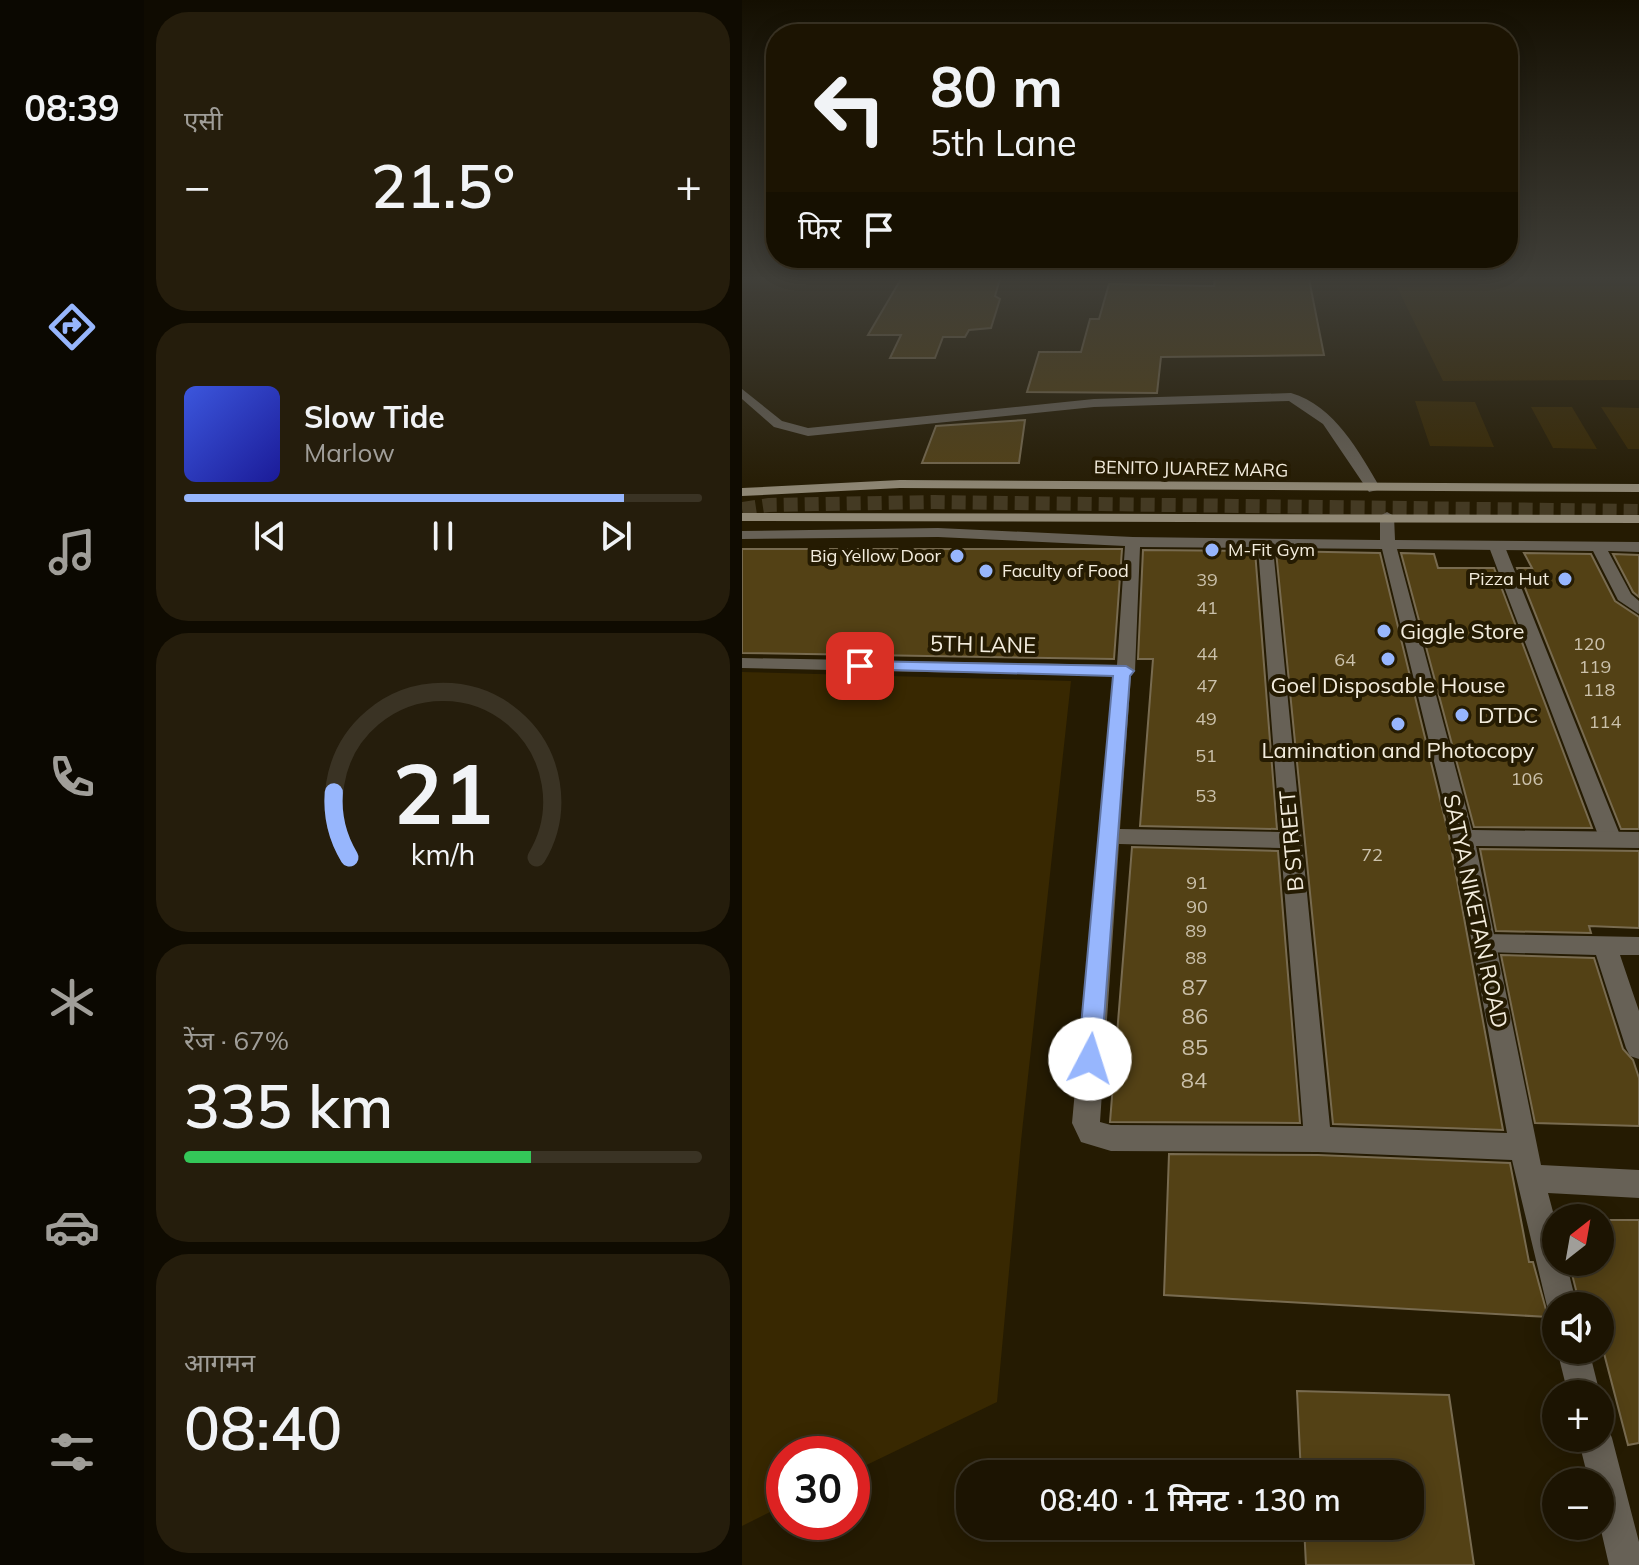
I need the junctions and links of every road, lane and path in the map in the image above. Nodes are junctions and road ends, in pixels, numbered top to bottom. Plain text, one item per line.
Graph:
1 (742, 393) edge
2 (1639, 488) edge
3 (1374, 489) junction
4 (742, 492) edge
5 (1387, 516) junction
6 (742, 517) edge
7 (1639, 519) edge
8 (742, 535) edge
9 (1133, 542) junction
10 (1265, 543) junction
11 (1388, 544) junction
12 (1598, 546) junction
13 (1497, 547) junction
14 (1639, 547) edge
15 (1632, 597) edge
16 (1639, 609) edge
17 (742, 663) edge
18 (1126, 671) junction
19 (1108, 836) junction
20 (1463, 838) junction
21 (1291, 840) junction
22 (1611, 840) junction
23 (1639, 840) edge
24 (1484, 943) junction
25 (1605, 945) junction
26 (1639, 946) edge
27 (1638, 1042) edge
28 (1318, 1139) junction
29 (1523, 1147) junction
30 (1531, 1178) junction
31 (1639, 1184) edge
32 (1559, 1292) edge
33 (1599, 1452) edge
34 (1627, 1565) edge

1 - 3 street
2 - 3 street, BENITO JUAREZ MARG
3 - 4 street, BENITO JUAREZ MARG
5 - 6 street
5 - 7 street
5 - 11 street, SATYA NIKETAN ROAD
8 - 9 street
9 - 10 street
9 - 18 street
10 - 11 street
10 - 21 street, B STREET
11 - 13 street
11 - 20 street, SATYA NIKETAN ROAD
12 - 13 street
12 - 14 street
12 - 15 street
13 - 22 street
15 - 16 street
17 - 18 street, 5TH LANE
18 - 19 street
19 - 21 street
19 - 28 street
20 - 22 street
20 - 24 street, SATYA NIKETAN ROAD
21 - 28 street, B STREET
22 - 23 street
24 - 25 street
24 - 29 street, SATYA NIKETAN ROAD
25 - 26 street
25 - 27 street
28 - 29 street
29 - 30 street, SATYA NIKETAN ROAD
30 - 31 street
30 - 32 street, SATYA NIKETAN ROAD
33 - 34 street

